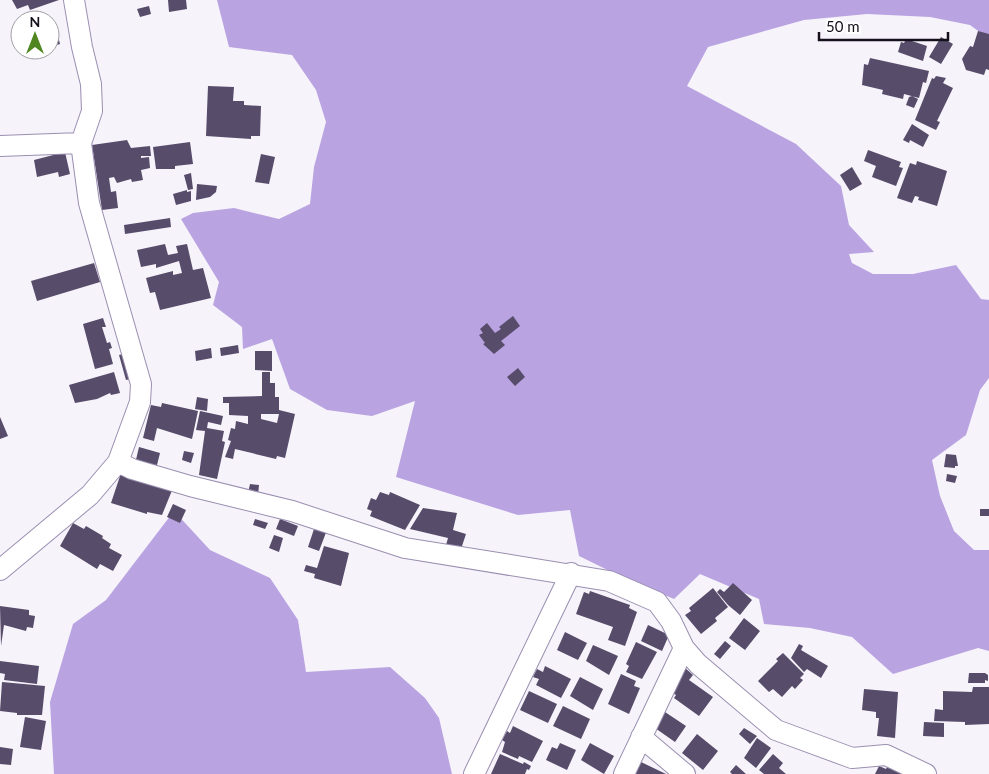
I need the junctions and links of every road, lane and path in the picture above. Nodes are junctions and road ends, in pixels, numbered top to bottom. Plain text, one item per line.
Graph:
1 (74, 0) edge
2 (81, 143) junction
3 (0, 146) edge
4 (118, 462) junction
5 (0, 570) edge
6 (571, 573) junction
7 (684, 648) junction
8 (641, 738) junction
9 (474, 774) edge
10 (624, 774) edge
11 (685, 774) edge
12 (926, 774) edge

1 - 2 street
2 - 3 street
2 - 4 street
4 - 5 street
4 - 6 street
6 - 7 street
6 - 9 street
7 - 8 street
7 - 12 street
8 - 10 street
8 - 11 street

